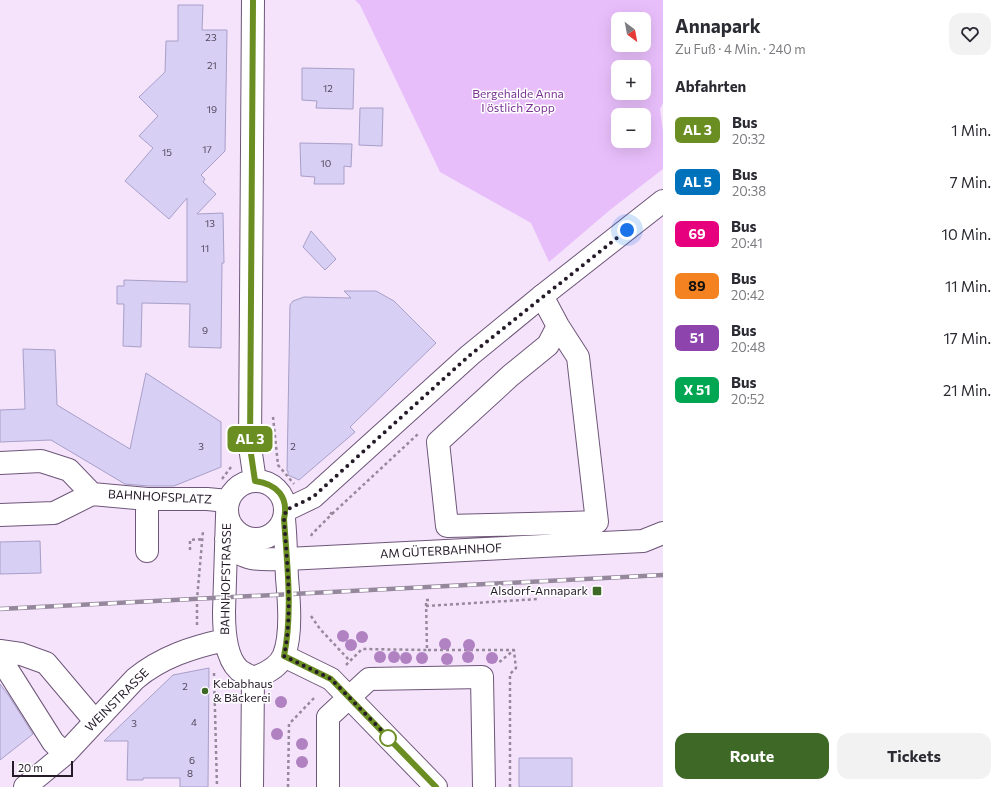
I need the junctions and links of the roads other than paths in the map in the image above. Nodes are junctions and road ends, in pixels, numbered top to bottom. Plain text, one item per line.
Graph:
1 (253, 0) edge
2 (663, 201) edge
3 (542, 296) junction
4 (558, 326) junction
5 (0, 463) edge
6 (255, 481) junction
7 (92, 494) junction
8 (147, 499) junction
9 (220, 505) junction
10 (0, 515) edge
11 (285, 515) junction
12 (663, 533) edge
13 (226, 539) junction
14 (147, 551) dead end
15 (287, 559) junction
16 (225, 640) junction
17 (0, 651) edge
18 (284, 656) junction
19 (0, 658) edge
20 (253, 678) junction
21 (349, 697) junction
22 (95, 721) junction
23 (65, 754) junction
24 (25, 787) edge
25 (252, 787) edge
26 (328, 787) edge
27 (436, 787) edge
28 (484, 787) edge

1 - 6 street
2 - 3 street
3 - 4 street
3 - 11 street
4 - 4 street
5 - 7 street, BAHNHOFSPLATZ
6 - 9 street
6 - 11 street
7 - 8 street, BAHNHOFSPLATZ
7 - 10 street, BAHNHOFSPLATZ
8 - 9 street, BAHNHOFSPLATZ
8 - 14 street
9 - 11 street, BAHNHOFSTRASSE
9 - 13 street, BAHNHOFSTRASSE
11 - 15 street
12 - 15 street, AM GÜTERBAHNHOF
13 - 15 street, AM GÜTERBAHNHOF
13 - 16 street, BAHNHOFSTRASSE
15 - 18 street
16 - 20 street, BAHNHOFSTRASSE
16 - 22 street, WEINSTRASSE
17 - 22 street
18 - 20 street
18 - 21 street
19 - 23 street
20 - 25 street
21 - 26 street
21 - 27 street
21 - 28 street
22 - 23 street, WEINSTRASSE
23 - 24 street, WEINSTRASSE

